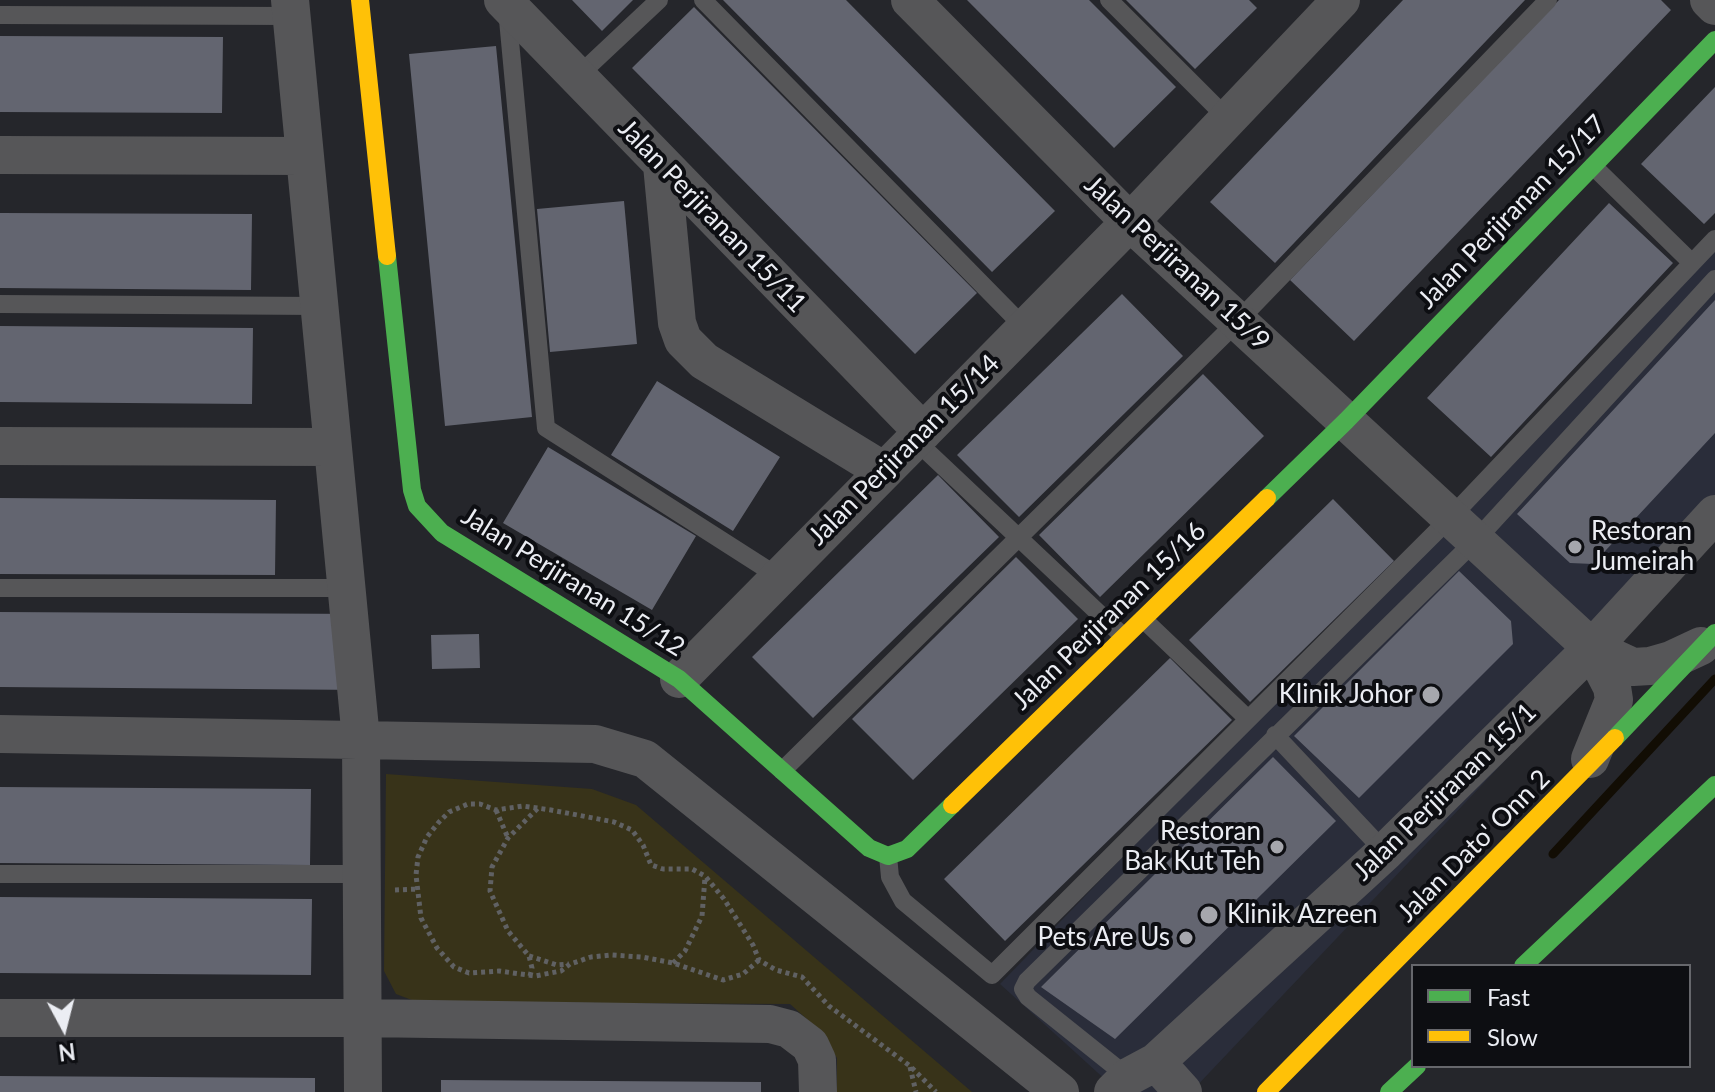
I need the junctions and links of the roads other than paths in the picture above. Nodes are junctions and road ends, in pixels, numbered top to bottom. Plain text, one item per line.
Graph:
1 (360, 0) edge
2 (659, 0) edge
3 (703, 0) edge
4 (910, 0) edge
5 (1109, 0) edge
6 (1548, 0) edge
7 (1709, 0) edge
8 (504, 2) edge
9 (1715, 6) edge
10 (1322, 7) edge
11 (290, 8) edge
12 (0, 15) edge
13 (1715, 40) edge
14 (577, 77) junction
15 (1228, 119) junction
16 (0, 155) edge
17 (305, 156) junction
18 (662, 165) junction
19 (1593, 166) junction
20 (1130, 222) junction
21 (1715, 239) edge
22 (1692, 263) junction
23 (1715, 279) edge
24 (0, 304) edge
25 (319, 306) junction
26 (1238, 321) junction
27 (1025, 328) junction
28 (1346, 421) junction
29 (919, 436) junction
30 (0, 446) edge
31 (333, 447) junction
32 (884, 471) junction
33 (1715, 514) edge
34 (1463, 529) junction
35 (1019, 537) junction
36 (779, 577) junction
37 (0, 588) edge
38 (347, 588) junction
39 (1143, 619) junction
40 (1124, 637) junction
41 (1710, 639) edge
42 (1592, 648) junction
43 (679, 679) junction
44 (1248, 719) junction
45 (0, 734) edge
46 (1275, 735) junction
47 (361, 739) junction
48 (1585, 770) junction
49 (782, 771) junction
50 (1715, 785) edge
51 (1385, 852) junction
52 (888, 856) junction
53 (0, 874) edge
54 (362, 874) junction
55 (1525, 964) edge
56 (0, 1018) edge
57 (363, 1018) junction
58 (1415, 1068) edge
59 (1132, 1077) edge
60 (363, 1092) edge
61 (818, 1092) edge
62 (1060, 1092) edge
63 (1183, 1092) edge
64 (1266, 1092) edge
65 (1389, 1092) edge

1 - 43 street, Jalan Perjiranan 15/12
2 - 14 lane
3 - 27 lane
4 - 20 street, Jalan Perjiranan 15/9
5 - 15 lane
6 - 26 lane
7 - 9 street
8 - 14 street, Jalan Perjiranan 15/11
8 - 36 lane
10 - 15 street, Jalan Perjiranan 15/14
11 - 12 lane
11 - 17 street
13 - 19 street, Jalan Perjiranan 15/17
14 - 18 street, Jalan Perjiranan 15/11
15 - 20 street, Jalan Perjiranan 15/14
16 - 17 street
17 - 25 street
18 - 29 street, Jalan Perjiranan 15/11
18 - 32 street
19 - 22 lane
19 - 28 street, Jalan Perjiranan 15/17
20 - 26 street, Jalan Perjiranan 15/9
20 - 27 street, Jalan Perjiranan 15/14
21 - 22 lane
22 - 34 lane
23 - 34 lane
24 - 25 lane
25 - 31 street
26 - 28 street, Jalan Perjiranan 15/9
26 - 35 lane
27 - 29 street, Jalan Perjiranan 15/14
28 - 34 street, Jalan Perjiranan 15/9
28 - 39 street, Jalan Perjiranan 15/16
29 - 32 street, Jalan Perjiranan 15/14
29 - 35 lane
30 - 31 street
31 - 38 street
32 - 36 street, Jalan Perjiranan 15/14
33 - 42 street, Jalan Perjiranan 15/1
34 - 42 street, Jalan Perjiranan 15/9
34 - 44 lane
34 - 46 lane
35 - 40 lane
35 - 49 lane
36 - 43 street, Jalan Perjiranan 15/14
37 - 38 lane
38 - 47 street
39 - 40 street, Jalan Perjiranan 15/16
39 - 44 lane
40 - 52 street, Jalan Perjiranan 15/16
41 - 42 street
41 - 48 street, Jalan Dato' Onn 2
42 - 48 street
42 - 51 street, Jalan Perjiranan 15/1
43 - 49 street, Jalan Perjiranan 15/12
44 - 52 lane
45 - 47 street
46 - 51 lane
46 - 59 lane
47 - 54 street
47 - 62 street
48 - 64 street, Jalan Dato' Onn 2
49 - 52 street, Jalan Perjiranan 15/12
50 - 55 street
51 - 59 street, Jalan Perjiranan 15/1
53 - 54 lane
54 - 57 street
56 - 57 street
57 - 60 street
57 - 61 street
58 - 65 street
59 - 63 street

